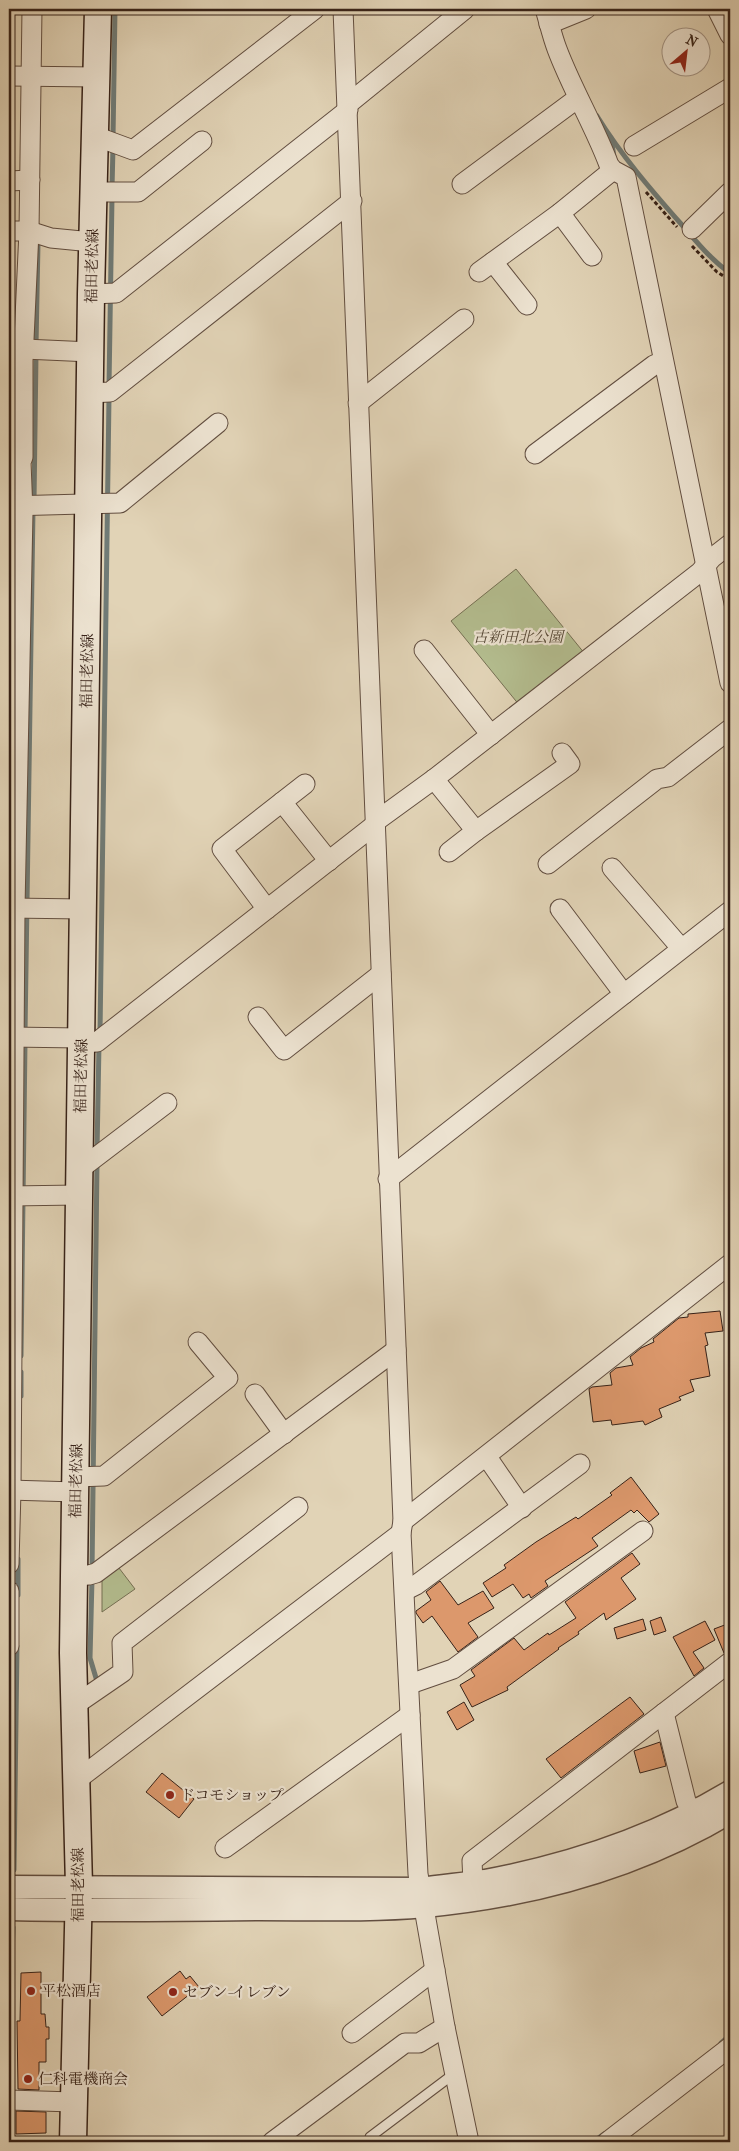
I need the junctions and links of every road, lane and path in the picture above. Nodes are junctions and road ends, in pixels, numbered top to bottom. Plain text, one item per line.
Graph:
1 (32, 9) edge
2 (98, 9) edge
3 (315, 9) edge
4 (343, 9) edge
5 (465, 9) edge
6 (586, 9) edge
7 (717, 9) edge
8 (547, 17) edge
9 (730, 36) edge
10 (9, 76) edge
11 (38, 76) junction
12 (96, 77) junction
13 (730, 88) edge
14 (578, 98) junction
15 (348, 107) junction
16 (107, 140) junction
17 (202, 140) dead end
18 (634, 146) dead end
19 (616, 171) junction
20 (30, 180) junction
21 (9, 181) edge
22 (462, 184) dead end
23 (107, 191) junction
24 (730, 192) edge
25 (352, 201) junction
26 (560, 213) junction
27 (692, 229) dead end
28 (9, 231) edge
29 (35, 233) junction
30 (92, 242) junction
31 (592, 256) dead end
32 (103, 294) junction
33 (527, 305) dead end
34 (464, 319) dead end
35 (91, 352) junction
36 (25, 354) edge
37 (659, 363) junction
38 (102, 392) junction
39 (362, 399) junction
40 (218, 423) dead end
41 (535, 454) dead end
42 (15, 462) edge
43 (102, 503) junction
44 (25, 506) edge
45 (730, 544) edge
46 (704, 568) junction
47 (15, 638) edge
48 (424, 650) dead end
49 (730, 683) edge
50 (14, 705) edge
51 (730, 729) edge
52 (491, 735) junction
53 (562, 753) dead end
54 (13, 776) edge
55 (434, 779) junction
56 (305, 784) dead end
57 (282, 802) junction
58 (379, 820) junction
59 (476, 831) junction
60 (449, 852) dead end
61 (329, 861) junction
62 (548, 864) dead end
63 (612, 868) dead end
64 (19, 908) edge
65 (84, 908) junction
66 (267, 909) junction
67 (560, 909) dead end
68 (730, 912) edge
69 (681, 948) junction
70 (381, 974) junction
71 (624, 994) junction
72 (258, 1017) dead end
73 (18, 1037) edge
74 (90, 1040) junction
75 (167, 1103) dead end
76 (88, 1169) junction
77 (393, 1175) junction
78 (17, 1196) edge
79 (730, 1264) edge
80 (10, 1280) edge
81 (198, 1342) dead end
82 (396, 1350) junction
83 (255, 1394) dead end
84 (284, 1434) junction
85 (487, 1457) junction
86 (580, 1464) dead end
87 (85, 1481) junction
88 (10, 1490) edge
89 (298, 1507) dead end
90 (522, 1508) junction
91 (406, 1522) junction
92 (643, 1531) dead end
93 (9, 1564) edge
94 (86, 1575) junction
95 (410, 1588) junction
96 (9, 1591) edge
97 (9, 1646) edge
98 (730, 1662) edge
99 (414, 1683) junction
100 (75, 1705) junction
101 (664, 1713) junction
102 (410, 1715) junction
103 (77, 1780) junction
104 (730, 1792) edge
105 (730, 1812) edge
106 (693, 1813) junction
107 (225, 1848) dead end
108 (474, 1882) junction
109 (9, 1887) edge
110 (422, 1897) junction
111 (79, 1899) junction
112 (9, 1909) edge
113 (436, 1970) junction
114 (445, 2027) junction
115 (352, 2033) dead end
116 (730, 2047) edge
117 (455, 2073) junction
118 (9, 2100) edge
119 (73, 2102) junction
120 (370, 2137) dead end
121 (73, 2142) edge
122 (272, 2142) edge
123 (469, 2142) edge
124 (607, 2142) edge

1 - 11 street
2 - 12 main road, 福田老松線
3 - 16 street
4 - 15 street
5 - 15 street
6 - 8 street
7 - 9 street
8 - 14 street
10 - 11 street
11 - 12 street
11 - 20 street
12 - 16 main road, 福田老松線
13 - 18 street
14 - 19 street
14 - 22 street
15 - 25 street
15 - 32 street
16 - 23 main road, 福田老松線
17 - 23 street
19 - 26 street
19 - 37 street
20 - 21 street
20 - 29 street
23 - 30 main road, 福田老松線
24 - 27 street
25 - 38 street
25 - 39 street
26 - 31 street
26 - 33 street
28 - 29 street
29 - 30 street
29 - 36 street
30 - 32 main road, 福田老松線
32 - 35 main road, 福田老松線
34 - 39 street
35 - 36 street
35 - 38 main road, 福田老松線
36 - 42 street
37 - 41 street
37 - 46 street
38 - 43 main road, 福田老松線
39 - 58 street
40 - 43 street
42 - 44 street
43 - 44 street
43 - 65 main road, 福田老松線
44 - 47 street
45 - 46 street
46 - 49 street
46 - 52 street
47 - 50 street
48 - 52 street
50 - 54 street
51 - 62 street
52 - 55 street
53 - 59 street
54 - 64 street
55 - 58 street
55 - 59 street
56 - 57 street
57 - 61 street
57 - 66 street
58 - 61 street
58 - 70 street
59 - 60 street
61 - 66 street
63 - 69 street
64 - 65 street
64 - 73 street
65 - 74 main road, 福田老松線
66 - 74 street
67 - 71 street
68 - 69 street
69 - 71 street
70 - 72 street
70 - 77 street
71 - 77 street
73 - 74 street
73 - 78 street
74 - 76 main road, 福田老松線
75 - 76 street
76 - 78 street
76 - 87 main road, 福田老松線
77 - 82 street
78 - 80 street
79 - 85 street
80 - 88 street
81 - 87 street
82 - 84 street
82 - 91 street
83 - 84 street
84 - 94 street
85 - 90 street
85 - 91 street
86 - 90 street
87 - 88 street
87 - 94 main road, 福田老松線
88 - 93 street
89 - 100 street
90 - 95 street
91 - 95 street
91 - 103 street
92 - 99 street
94 - 100 main road, 福田老松線
95 - 99 street
96 - 97 street
98 - 101 street
99 - 102 street
100 - 103 main road, 福田老松線
101 - 106 street
101 - 108 street
102 - 107 street
102 - 110 street
103 - 111 main road, 福田老松線
104 - 106 street
105 - 110 street
106 - 108 street
108 - 110 street
109 - 111 street
110 - 111 street
110 - 113 street
111 - 112 street
111 - 119 main road, 福田老松線
113 - 114 street
113 - 115 street
114 - 117 street
114 - 122 street
116 - 124 street
117 - 120 lane
117 - 123 street
118 - 119 street
119 - 121 main road, 福田老松線

